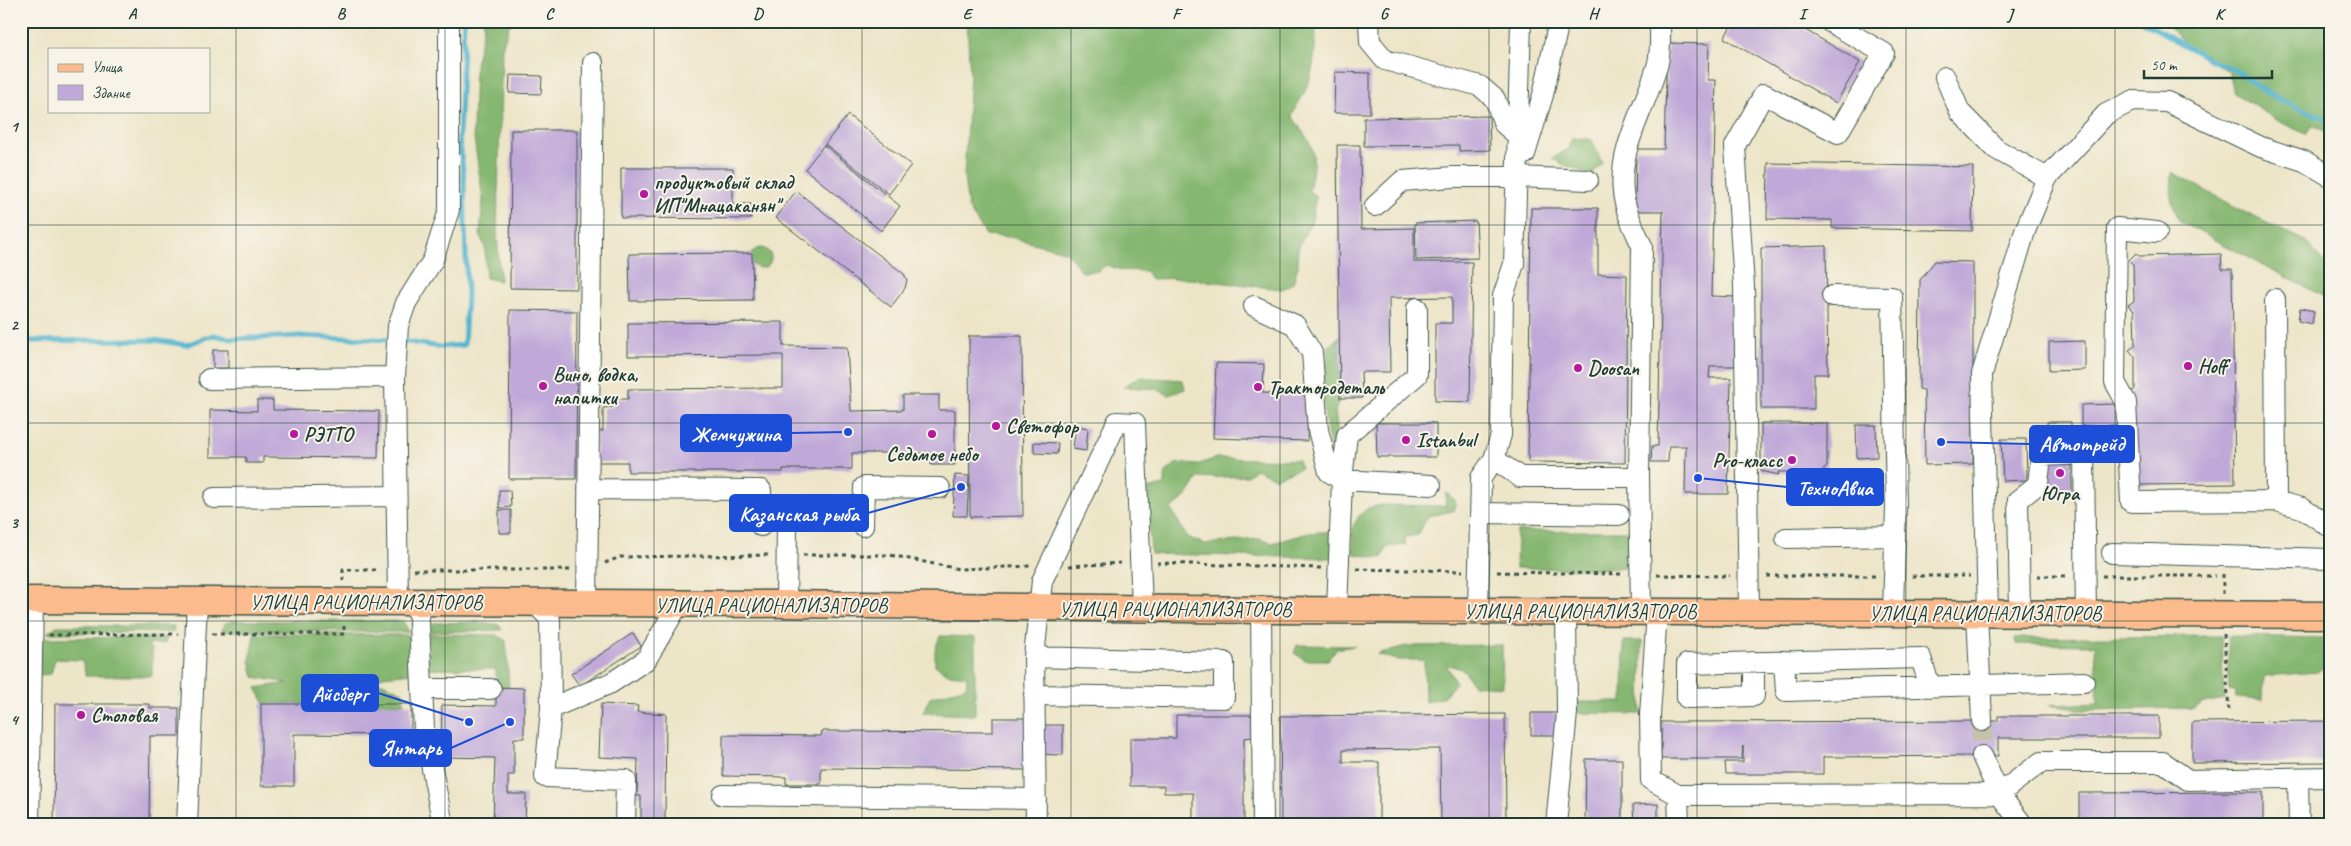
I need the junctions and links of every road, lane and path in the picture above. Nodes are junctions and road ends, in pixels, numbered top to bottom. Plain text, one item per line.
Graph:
1 (449, 21) edge
2 (1369, 21) edge
3 (1521, 21) edge
4 (1559, 21) edge
5 (1660, 21) edge
6 (1830, 22) edge
7 (593, 63) dead end
8 (1945, 77) dead end
9 (1518, 136) junction
10 (2330, 176) edge
11 (1517, 177) junction
12 (2047, 178) junction
13 (1588, 180) dead end
14 (1375, 206) dead end
15 (2157, 232) dead end
16 (1832, 296) dead end
17 (2275, 299) dead end
18 (1254, 306) dead end
19 (1417, 308) dead end
20 (395, 377) junction
21 (208, 379) dead end
22 (1494, 459) junction
23 (1639, 477) junction
24 (1342, 480) junction
25 (1431, 485) dead end
26 (940, 488) dead end
27 (588, 489) junction
28 (396, 496) junction
29 (214, 498) dead end
30 (2276, 501) junction
31 (1482, 513) junction
32 (1619, 515) dead end
33 (761, 526) dead end
34 (787, 526) dead end
35 (864, 526) dead end
36 (2330, 528) edge
37 (1895, 536) junction
38 (1786, 538) dead end
39 (2112, 553) dead end
40 (787, 555) junction
41 (2330, 559) edge
42 (1140, 563) junction
43 (1049, 567) junction
44 (1339, 568) junction
45 (398, 570) junction
46 (587, 570) junction
47 (1480, 572) junction
48 (1640, 575) junction
49 (1987, 575) junction
50 (1748, 576) junction
51 (1894, 576) junction
52 (2020, 576) junction
53 (2086, 576) junction
54 (2223, 576) dead end
55 (27, 600) edge
56 (197, 601) junction
57 (342, 602) junction
58 (408, 602) junction
59 (535, 603) junction
60 (587, 604) junction
61 (786, 604) junction
62 (678, 605) junction
63 (1038, 608) junction
64 (1142, 609) junction
65 (1261, 610) junction
66 (1337, 610) junction
67 (1749, 610) junction
68 (1478, 611) junction
69 (1566, 611) junction
70 (1649, 612) junction
71 (1894, 613) junction
72 (1983, 613) junction
73 (2020, 614) junction
74 (2086, 614) junction
75 (2330, 615) edge
76 (344, 634) dead end
77 (1034, 657) junction
78 (1754, 662) dead end
79 (1784, 662) junction
80 (2084, 682) dead end
81 (1980, 686) junction
82 (1930, 687) junction
83 (422, 689) junction
84 (491, 689) dead end
85 (1034, 695) junction
86 (26, 699) edge
87 (550, 708) junction
88 (1982, 721) tunnel mouth
89 (1982, 756) tunnel mouth
90 (2330, 777) edge
91 (2298, 778) junction
92 (1999, 794) junction
93 (1678, 795) junction
94 (723, 796) dead end
95 (1036, 799) junction
96 (29, 825) edge
97 (187, 825) edge
98 (443, 825) edge
99 (625, 825) edge
100 (1036, 825) edge
101 (1263, 825) edge
102 (1556, 825) edge
103 (1679, 825) edge
104 (2023, 825) edge
105 (2299, 825) edge

1 - 20 lane
2 - 9 lane
3 - 9 lane
4 - 11 lane
5 - 23 lane
6 - 50 lane
7 - 27 lane
8 - 12 lane
9 - 11 lane
10 - 12 lane
11 - 13 lane
11 - 14 lane
11 - 22 lane
12 - 49 lane
15 - 30 lane
16 - 37 lane
17 - 30 lane
18 - 24 lane
19 - 24 lane
20 - 21 lane
20 - 28 lane
22 - 23 lane
22 - 31 lane
23 - 48 lane
24 - 25 lane
24 - 44 lane
26 - 35 lane
27 - 33 lane
27 - 46 lane
28 - 29 lane
28 - 45 lane
30 - 36 lane
31 - 32 lane
31 - 47 lane
34 - 40 lane
37 - 38 lane
37 - 51 lane
39 - 41 lane
40 - 43 path
40 - 46 path
40 - 61 lane
42 - 43 path
42 - 43 lane
42 - 44 path
42 - 64 lane
43 - 63 lane
44 - 47 path
44 - 66 lane
45 - 46 path
45 - 57 path
45 - 58 lane
46 - 60 lane
47 - 48 path
47 - 68 lane
48 - 50 path
48 - 70 lane
49 - 51 path
49 - 72 lane
50 - 51 path
50 - 67 lane
51 - 71 lane
52 - 53 path
52 - 53 lane
52 - 73 lane
53 - 54 path
53 - 74 lane
55 - 56 main road, УЛИЦА РАЦИОНАЛИЗАТОРОВ
55 - 86 lane
56 - 57 main road, УЛИЦА РАЦИОНАЛИЗАТОРОВ
56 - 97 lane
57 - 58 main road, УЛИЦА РАЦИОНАЛИЗАТОРОВ
57 - 76 path
58 - 59 main road, УЛИЦА РАЦИОНАЛИЗАТОРОВ
58 - 83 lane
59 - 60 main road, УЛИЦА РАЦИОНАЛИЗАТОРОВ
59 - 87 lane
60 - 62 main road, УЛИЦА РАЦИОНАЛИЗАТОРОВ
61 - 62 main road, УЛИЦА РАЦИОНАЛИЗАТОРОВ
61 - 63 main road, УЛИЦА РАЦИОНАЛИЗАТОРОВ
62 - 87 lane
63 - 64 main road, УЛИЦА РАЦИОНАЛИЗАТОРОВ
63 - 77 lane
64 - 65 main road, УЛИЦА РАЦИОНАЛИЗАТОРОВ
65 - 66 main road, УЛИЦА РАЦИОНАЛИЗАТОРОВ
65 - 101 lane
66 - 68 main road, УЛИЦА РАЦИОНАЛИЗАТОРОВ
67 - 70 main road, УЛИЦА РАЦИОНАЛИЗАТОРОВ
67 - 71 main road, УЛИЦА РАЦИОНАЛИЗАТОРОВ
68 - 69 main road, УЛИЦА РАЦИОНАЛИЗАТОРОВ
69 - 70 main road, УЛИЦА РАЦИОНАЛИЗАТОРОВ
69 - 102 lane
70 - 93 lane
71 - 72 main road, УЛИЦА РАЦИОНАЛИЗАТОРОВ
72 - 73 main road, УЛИЦА РАЦИОНАЛИЗАТОРОВ
72 - 81 lane
73 - 74 main road, УЛИЦА РАЦИОНАЛИЗАТОРОВ
74 - 75 main road, УЛИЦА РАЦИОНАЛИЗАТОРОВ
77 - 85 lane
77 - 85 lane
78 - 79 lane
79 - 82 lane
79 - 82 lane
80 - 81 lane
81 - 82 lane
81 - 88 lane
83 - 84 lane
83 - 98 lane
85 - 95 lane
86 - 96 lane
87 - 99 lane
89 - 92 lane
90 - 91 lane
91 - 92 lane
91 - 105 lane
92 - 93 lane
92 - 104 lane
93 - 103 lane
94 - 95 lane
95 - 100 lane

